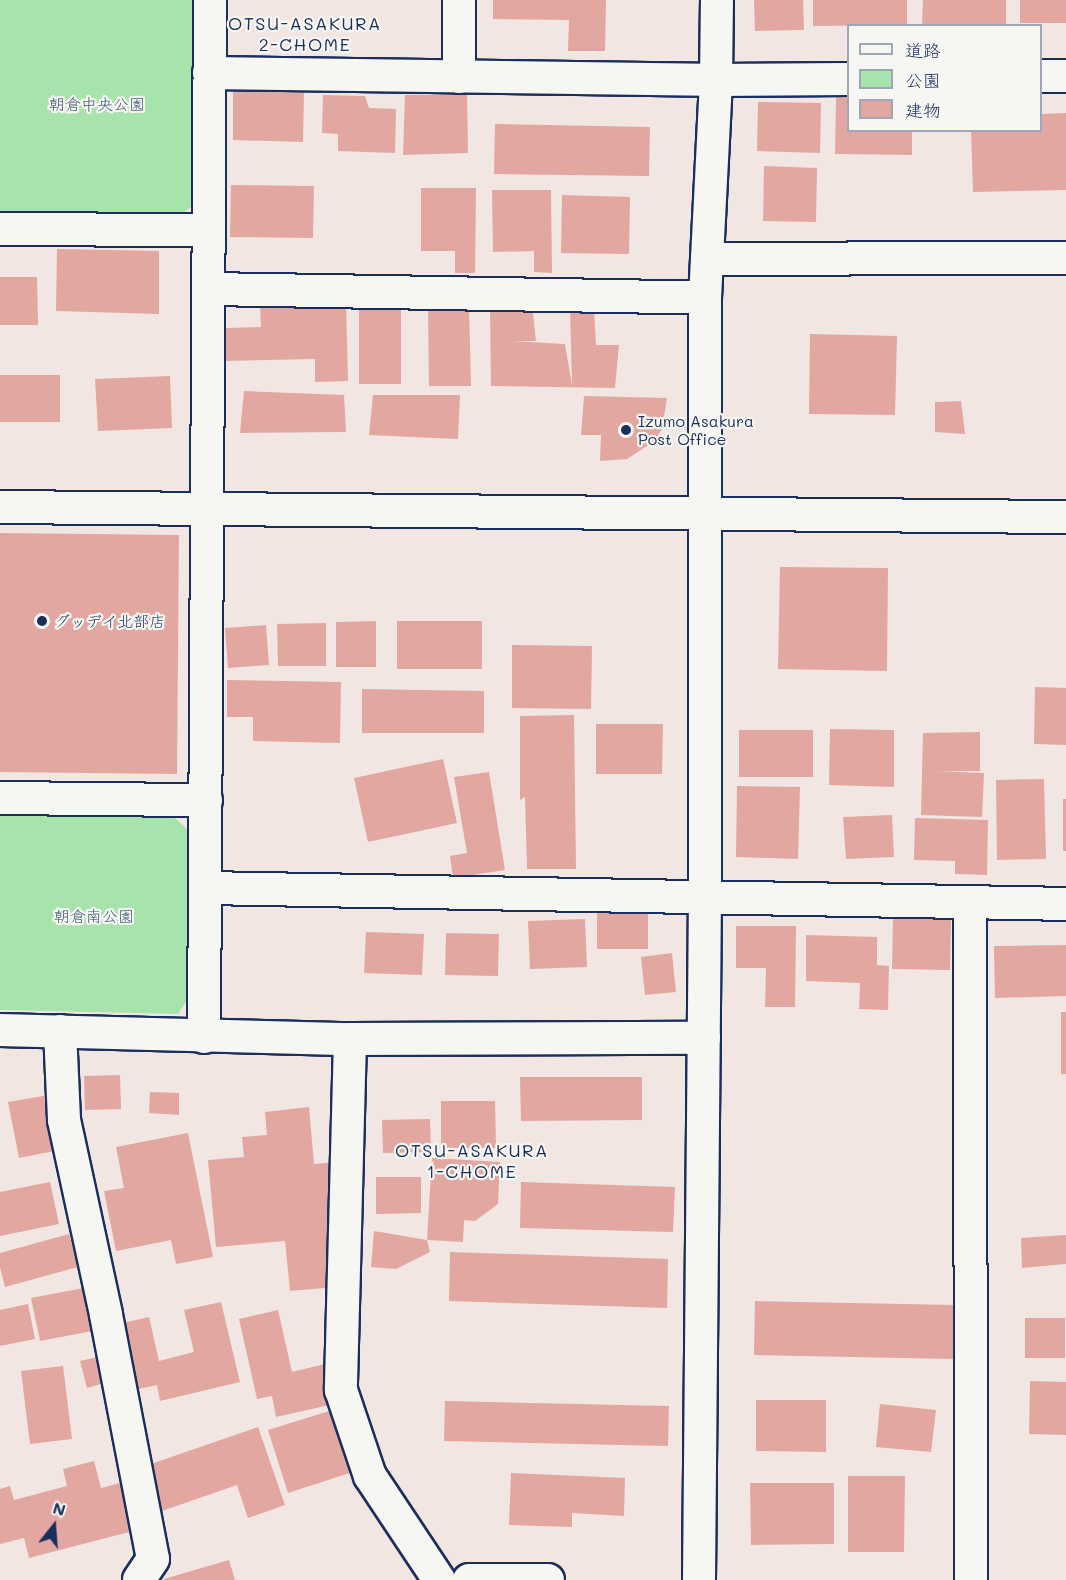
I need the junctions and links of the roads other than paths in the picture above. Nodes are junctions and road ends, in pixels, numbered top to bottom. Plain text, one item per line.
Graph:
1 (210, 0) edge
2 (459, 0) edge
3 (717, 0) edge
4 (209, 73) junction
5 (1042, 76) edge
6 (1066, 76) edge
7 (459, 77) junction
8 (847, 79) edge
9 (717, 80) junction
10 (0, 229) edge
11 (208, 230) junction
12 (1066, 258) edge
13 (707, 259) junction
14 (209, 289) junction
15 (705, 298) junction
16 (0, 507) edge
17 (209, 508) junction
18 (704, 516) junction
19 (1066, 517) edge
20 (0, 798) edge
21 (206, 800) junction
22 (205, 888) junction
23 (705, 896) junction
24 (970, 902) junction
25 (1066, 904) edge
26 (0, 1030) edge
27 (60, 1031) junction
28 (204, 1036) junction
29 (704, 1038) junction
30 (350, 1040) junction
31 (139, 1580) edge
32 (439, 1580) edge
33 (469, 1580) edge
34 (548, 1580) edge
35 (699, 1580) edge
36 (970, 1580) edge

1 - 4 street
2 - 7 street
3 - 9 street
4 - 7 street
4 - 11 street
5 - 6 street
7 - 9 street
8 - 9 street
9 - 13 street
10 - 11 street
11 - 14 street
12 - 13 street
13 - 15 street
14 - 15 street
14 - 17 street
15 - 18 street
16 - 17 street
17 - 18 street
17 - 21 street
18 - 19 street
18 - 23 street
20 - 21 street
21 - 22 street
22 - 23 street
22 - 28 street
23 - 24 street
23 - 29 street
24 - 25 street
24 - 36 street
26 - 27 street
27 - 28 street
27 - 31 street
28 - 30 street
29 - 30 street
29 - 35 street
30 - 32 street
33 - 34 street

